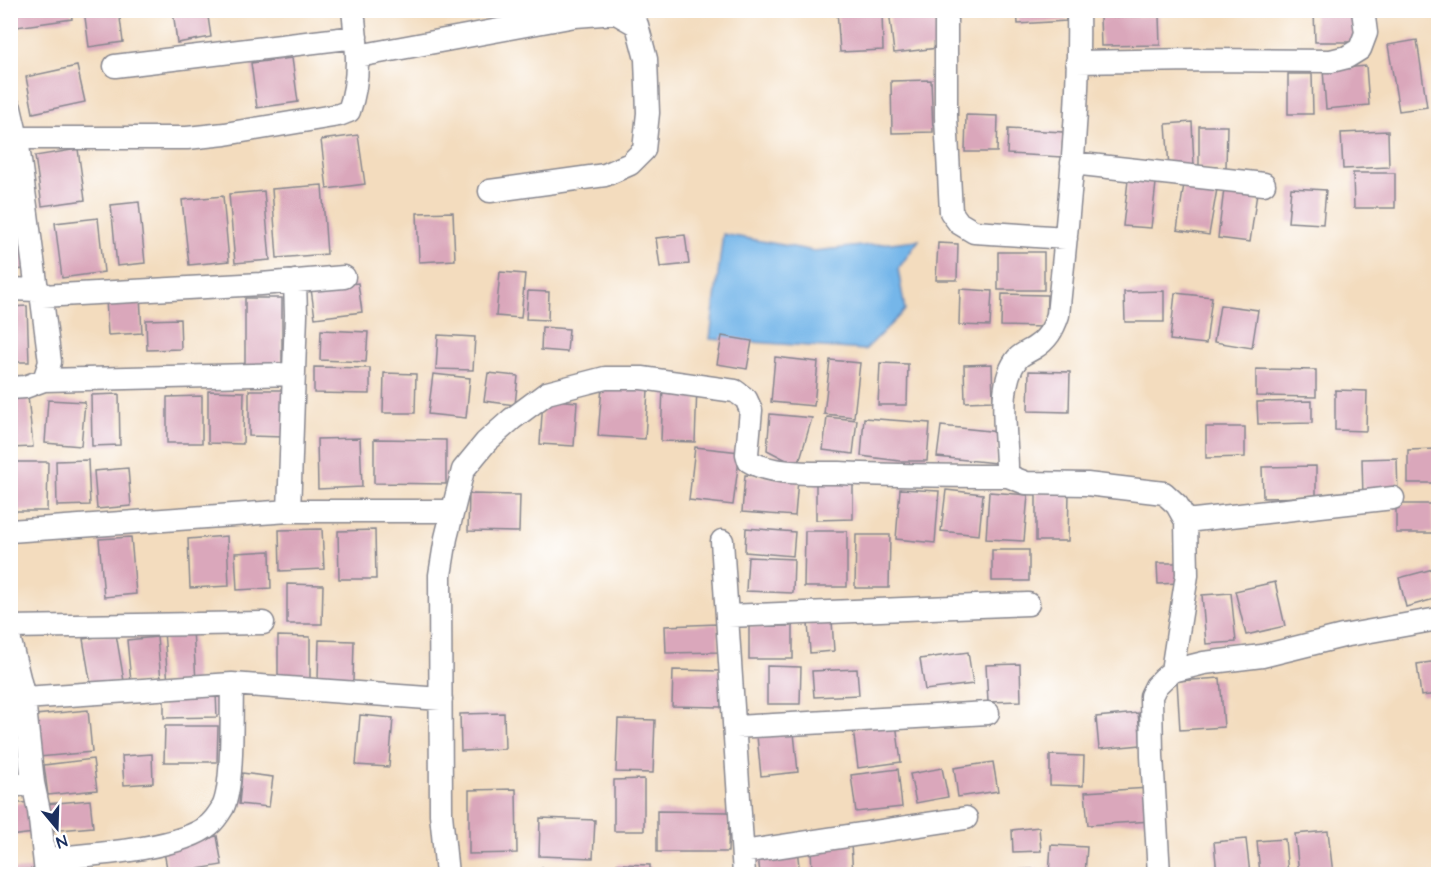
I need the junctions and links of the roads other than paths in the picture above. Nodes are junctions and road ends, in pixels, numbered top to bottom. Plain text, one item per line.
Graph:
1 (353, 10) edge
2 (945, 10) edge
3 (1078, 10) edge
4 (1363, 10) edge
5 (357, 47) junction
6 (1077, 62) junction
7 (115, 66) dead end
8 (10, 108) edge
9 (16, 138) junction
10 (1072, 163) junction
11 (1264, 184) dead end
12 (490, 191) dead end
13 (1066, 238) junction
14 (344, 277) dead end
15 (295, 281) junction
16 (10, 290) edge
17 (40, 293) junction
18 (294, 374) junction
19 (44, 380) junction
20 (10, 388) edge
21 (1008, 476) junction
22 (1393, 498) dead end
23 (289, 511) junction
24 (452, 511) junction
25 (1186, 521) junction
26 (10, 531) edge
27 (722, 541) dead end
28 (1028, 604) dead end
29 (728, 616) junction
30 (1438, 620) edge
31 (263, 623) dead end
32 (10, 627) edge
33 (10, 641) edge
34 (1172, 671) junction
35 (232, 684) junction
36 (24, 698) junction
37 (441, 699) junction
38 (988, 713) dead end
39 (736, 727) junction
40 (33, 783) junction
41 (10, 786) edge
42 (966, 818) dead end
43 (743, 852) junction
44 (46, 867) edge
45 (447, 874) edge
46 (744, 874) edge
47 (1159, 874) edge

1 - 5 street
2 - 13 street
3 - 6 street
4 - 6 street
5 - 7 street
5 - 9 street
5 - 12 street
6 - 10 street
8 - 9 street
9 - 17 street
10 - 11 street
10 - 13 street
13 - 21 street
14 - 15 street
15 - 17 street
15 - 18 street
16 - 17 street
17 - 19 street
18 - 19 street
18 - 23 street
19 - 20 street
21 - 24 street
21 - 25 street
22 - 25 street
23 - 24 street
23 - 26 street
24 - 37 street
25 - 34 street
27 - 29 street
28 - 29 street
29 - 39 street
30 - 34 street
31 - 32 street
33 - 36 street
34 - 47 street
35 - 36 street
35 - 37 street
35 - 44 street
36 - 40 street
37 - 45 street
38 - 39 street
39 - 43 street
40 - 41 street
40 - 44 street
42 - 43 street
43 - 46 street

